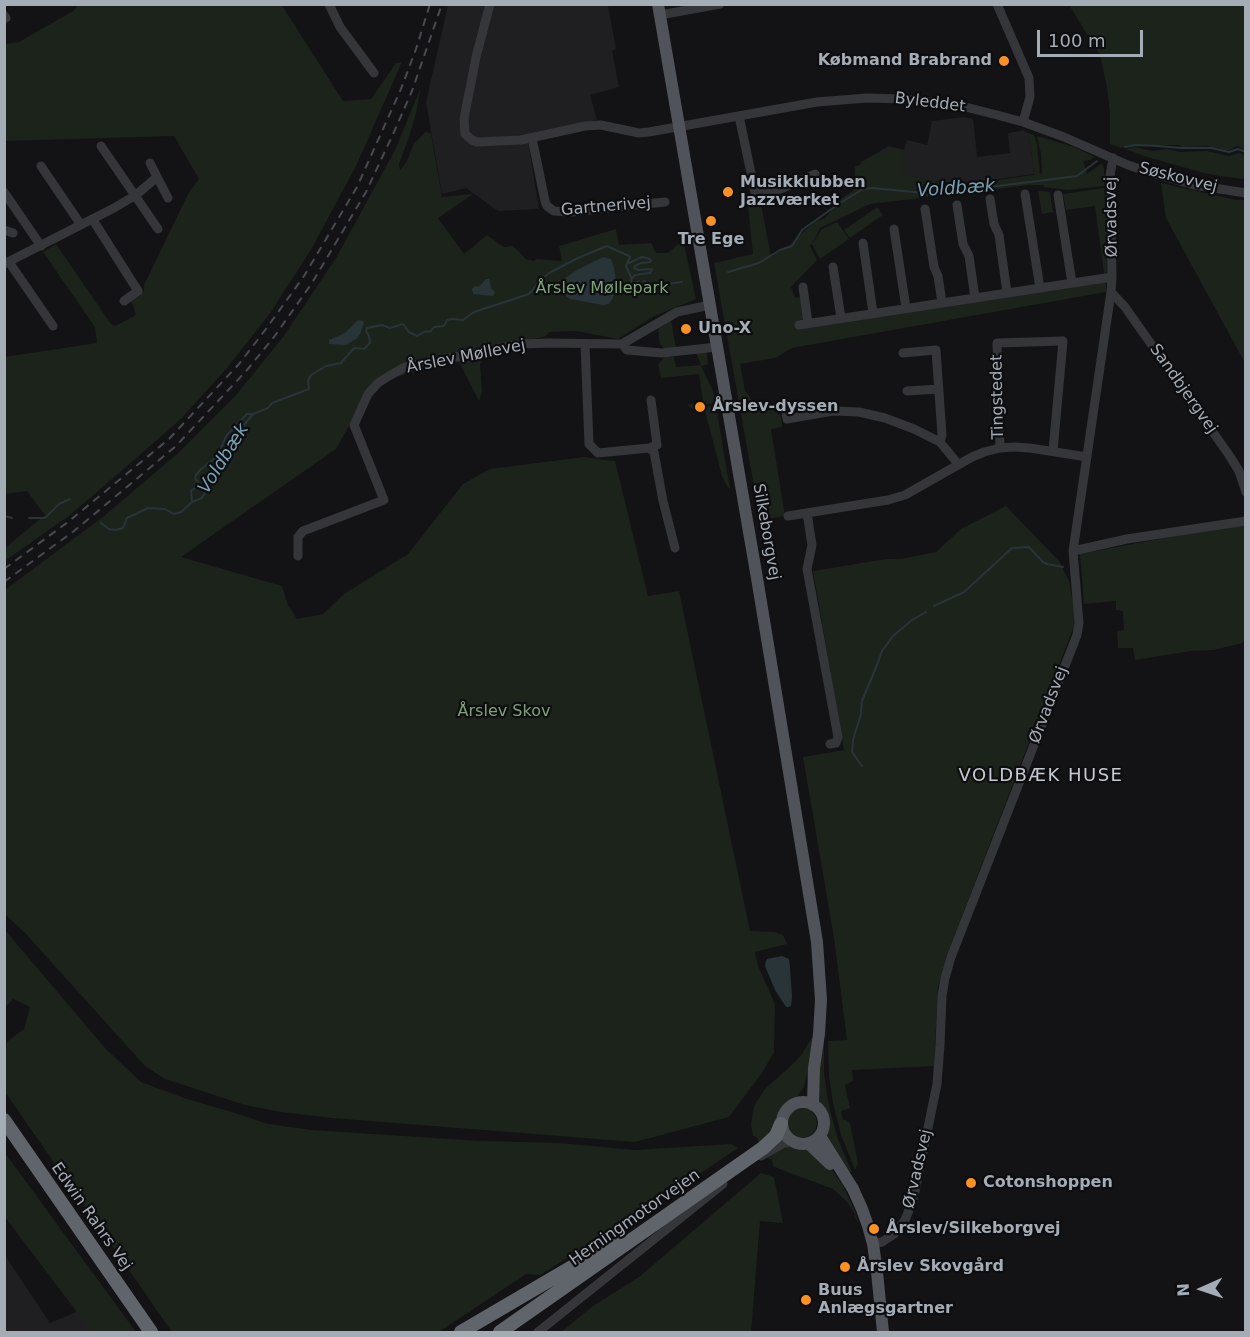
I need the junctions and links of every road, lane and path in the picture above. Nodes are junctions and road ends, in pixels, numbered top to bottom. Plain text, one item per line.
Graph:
1 (329, 4) edge
2 (490, 4) edge
3 (720, 4) edge
4 (997, 4) edge
5 (659, 10) edge
6 (374, 73) dead end
7 (739, 116) junction
8 (1023, 122) junction
9 (679, 127) junction
10 (532, 138) junction
11 (101, 146) dead end
12 (1113, 158) junction
13 (150, 163) dead end
14 (41, 166) dead end
15 (815, 174) dead end
16 (158, 177) junction
17 (4, 192) edge
18 (1245, 193) edge
19 (1025, 194) dead end
20 (136, 195) junction
21 (1058, 195) dead end
22 (168, 198) dead end
23 (990, 199) dead end
24 (665, 202) dead end
25 (957, 205) dead end
26 (925, 209) dead end
27 (93, 220) junction
28 (81, 225) junction
29 (158, 229) dead end
30 (894, 229) dead end
31 (863, 243) dead end
32 (41, 246) junction
33 (7, 263) edge
34 (832, 267) dead end
35 (1112, 277) junction
36 (1072, 283) junction
37 (803, 287) dead end
38 (1040, 288) junction
39 (1111, 292) junction
40 (1007, 293) junction
41 (975, 298) junction
42 (124, 301) dead end
43 (942, 303) junction
44 (710, 305) junction
45 (906, 308) junction
46 (873, 313) junction
47 (841, 318) junction
48 (53, 326) dead end
49 (585, 344) junction
50 (622, 344) junction
51 (717, 347) junction
52 (903, 352) dead end
53 (939, 388) junction
54 (906, 391) dead end
55 (651, 400) dead end
56 (785, 407) dead end
57 (940, 442) junction
58 (649, 448) junction
59 (1000, 448) junction
60 (1053, 451) junction
61 (1087, 457) junction
62 (958, 464) junction
63 (1245, 492) edge
64 (807, 513) junction
65 (788, 516) dead end
66 (1245, 521) edge
67 (675, 548) dead end
68 (1073, 551) junction
69 (298, 556) dead end
70 (830, 744) dead end
71 (807, 1104) junction
72 (4, 1120) edge
73 (781, 1124) junction
74 (820, 1136) junction
75 (792, 1142) junction
76 (809, 1144) junction
77 (705, 1188) junction
78 (869, 1245) junction
79 (151, 1332) edge
80 (461, 1332) edge
81 (500, 1332) edge
82 (538, 1332) edge
83 (876, 1332) edge
84 (883, 1332) edge

1 - 6 street
2 - 10 street, Byleddet
3 - 5 street
4 - 8 street
5 - 9 main road, Silkeborgvej
7 - 8 street, Byleddet
7 - 9 street, Byleddet
7 - 15 street
8 - 12 street, Byleddet
9 - 10 street, Byleddet
9 - 44 main road, Silkeborgvej
10 - 24 street, Gartnerivej
11 - 20 street
12 - 18 street, Søskovvej
12 - 35 street, Ørvadsvej
13 - 16 street
14 - 28 street
16 - 20 street
16 - 22 street
17 - 32 street
19 - 38 street
20 - 27 street
20 - 29 street
21 - 36 street
23 - 40 street
25 - 41 street
26 - 43 street
27 - 28 street
27 - 42 street
28 - 32 street
30 - 45 street
31 - 46 street
32 - 33 street
33 - 48 street
34 - 47 street
35 - 36 street, Ørvadsvej
35 - 39 street, Ørvadsvej
36 - 38 street, Ørvadsvej
37 - 47 street, Ørvadsvej
38 - 40 street, Ørvadsvej
39 - 61 street, Ørvadsvej
39 - 63 street, Sandbjergvej
40 - 41 street, Ørvadsvej
41 - 43 street, Ørvadsvej
43 - 45 street, Ørvadsvej
44 - 50 street
44 - 51 main road, Silkeborgvej
45 - 46 street, Ørvadsvej
46 - 47 street, Ørvadsvej
49 - 50 street, Årslev Møllevej
49 - 58 street
49 - 69 street, Årslev Møllevej
50 - 51 street, Årslev Møllevej
51 - 71 main road, Silkeborgvej
52 - 53 street
53 - 54 street
53 - 57 street
55 - 58 street
56 - 57 street
57 - 62 street
58 - 67 street
59 - 60 street, Tingstedet
59 - 60 street, Tingstedet
59 - 62 street, Tingstedet
60 - 61 street, Tingstedet
61 - 68 street, Ørvadsvej
62 - 64 street, Tingstedet
64 - 65 street, Tingstedet
64 - 70 street
66 - 68 street
68 - 78 street, Ørvadsvej
71 - 73 main road
71 - 74 main road
72 - 79 highway, Edwin Rahrs Vej
73 - 75 main road
73 - 77 highway, Herningmotorvejen
74 - 76 main road
74 - 78 main road
75 - 76 main road
75 - 82 street, Herningmotorvejen
76 - 78 main road
77 - 80 highway
77 - 81 highway, Herningmotorvejen
78 - 83 main road
78 - 84 main road

